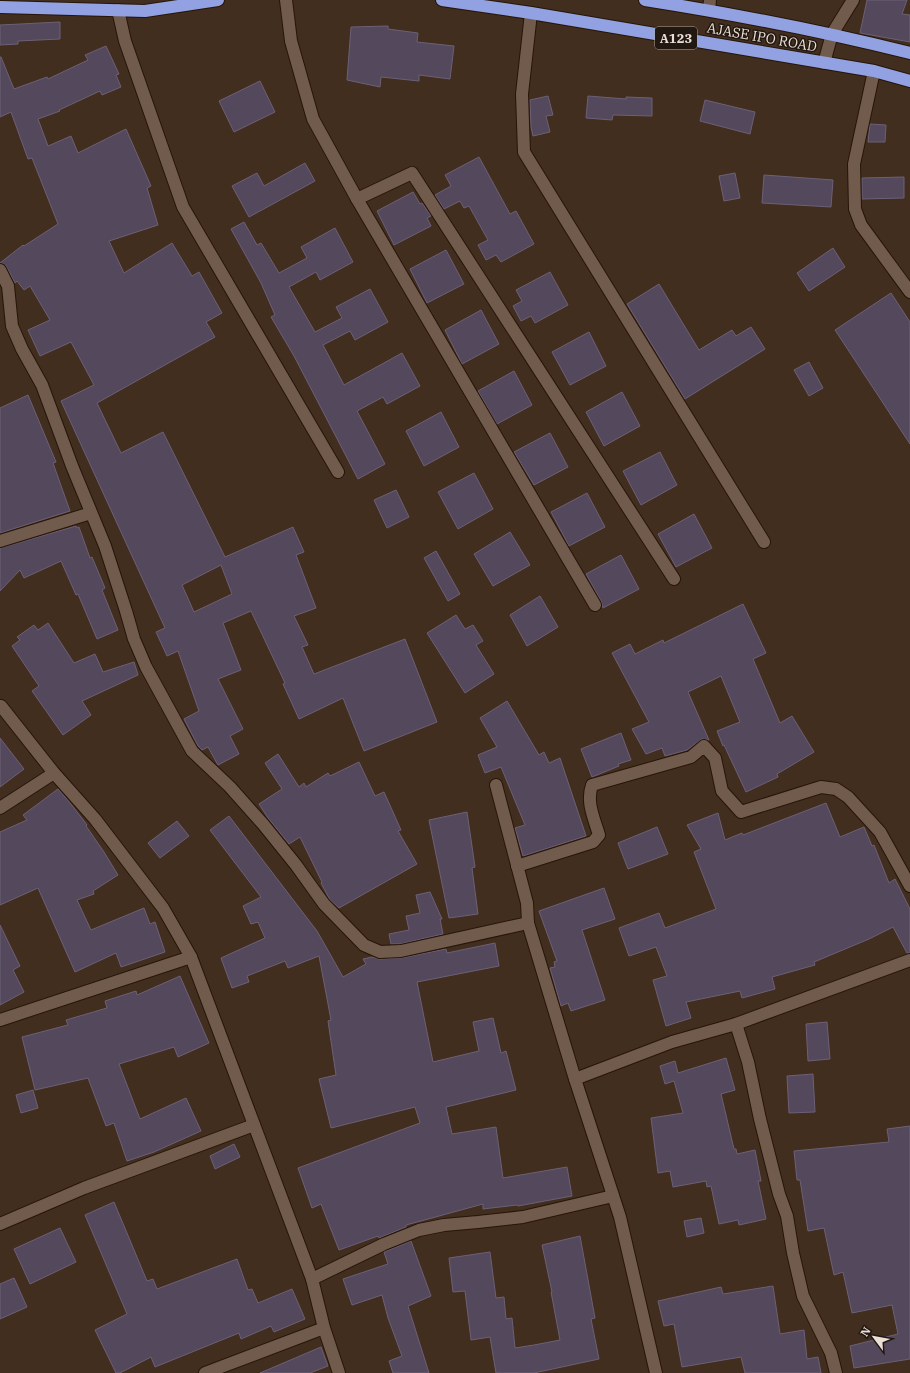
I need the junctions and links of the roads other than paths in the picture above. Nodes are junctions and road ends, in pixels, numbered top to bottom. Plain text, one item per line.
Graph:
1 (218, 0) edge
2 (286, 0) edge
3 (442, 0) edge
4 (645, 0) edge
5 (853, 0) edge
6 (709, 5) edge
7 (0, 7) edge
8 (118, 10) junction
9 (532, 13) junction
10 (832, 34) junction
11 (910, 53) edge
12 (824, 63) junction
13 (874, 71) junction
14 (910, 81) edge
15 (357, 199) junction
16 (0, 270) edge
17 (910, 292) edge
18 (5, 315) edge
19 (338, 472) dead end
20 (91, 513) junction
21 (0, 541) edge
22 (764, 542) dead end
23 (674, 580) dead end
24 (595, 606) dead end
25 (1, 706) edge
26 (54, 773) junction
27 (496, 785) dead end
28 (0, 808) edge
29 (517, 866) junction
30 (910, 886) edge
31 (528, 923) junction
32 (191, 957) junction
33 (910, 960) edge
34 (0, 1020) edge
35 (736, 1024) junction
36 (575, 1079) junction
37 (254, 1125) junction
38 (613, 1196) junction
39 (0, 1224) edge
40 (312, 1279) junction
41 (324, 1328) junction
42 (205, 1373) edge
43 (339, 1373) edge
44 (656, 1373) edge
45 (836, 1373) edge

1 - 8 highway
2 - 15 street
3 - 9 highway, AJASE IPO ROAD / A123
4 - 6 highway, AJASE IPO ROAD / A123
5 - 10 street
6 - 10 highway, AJASE IPO ROAD / A123
7 - 8 highway
8 - 19 street
9 - 12 highway, AJASE IPO ROAD / A123
9 - 22 street
10 - 11 highway, AJASE IPO ROAD / A123
10 - 12 street
12 - 13 highway, AJASE IPO ROAD / A123
13 - 14 highway, AJASE IPO ROAD / A123
13 - 17 street
15 - 23 street
15 - 24 street
16 - 18 street
18 - 20 street
20 - 21 street
20 - 31 street
25 - 26 street
26 - 28 street
26 - 32 street
27 - 29 street
29 - 30 street
29 - 31 street
31 - 36 street
32 - 34 street
32 - 37 street
33 - 35 street
35 - 36 street
35 - 45 street
36 - 38 street
37 - 39 street
37 - 40 street
38 - 40 street
38 - 44 street
40 - 41 street
41 - 42 street
41 - 43 street

